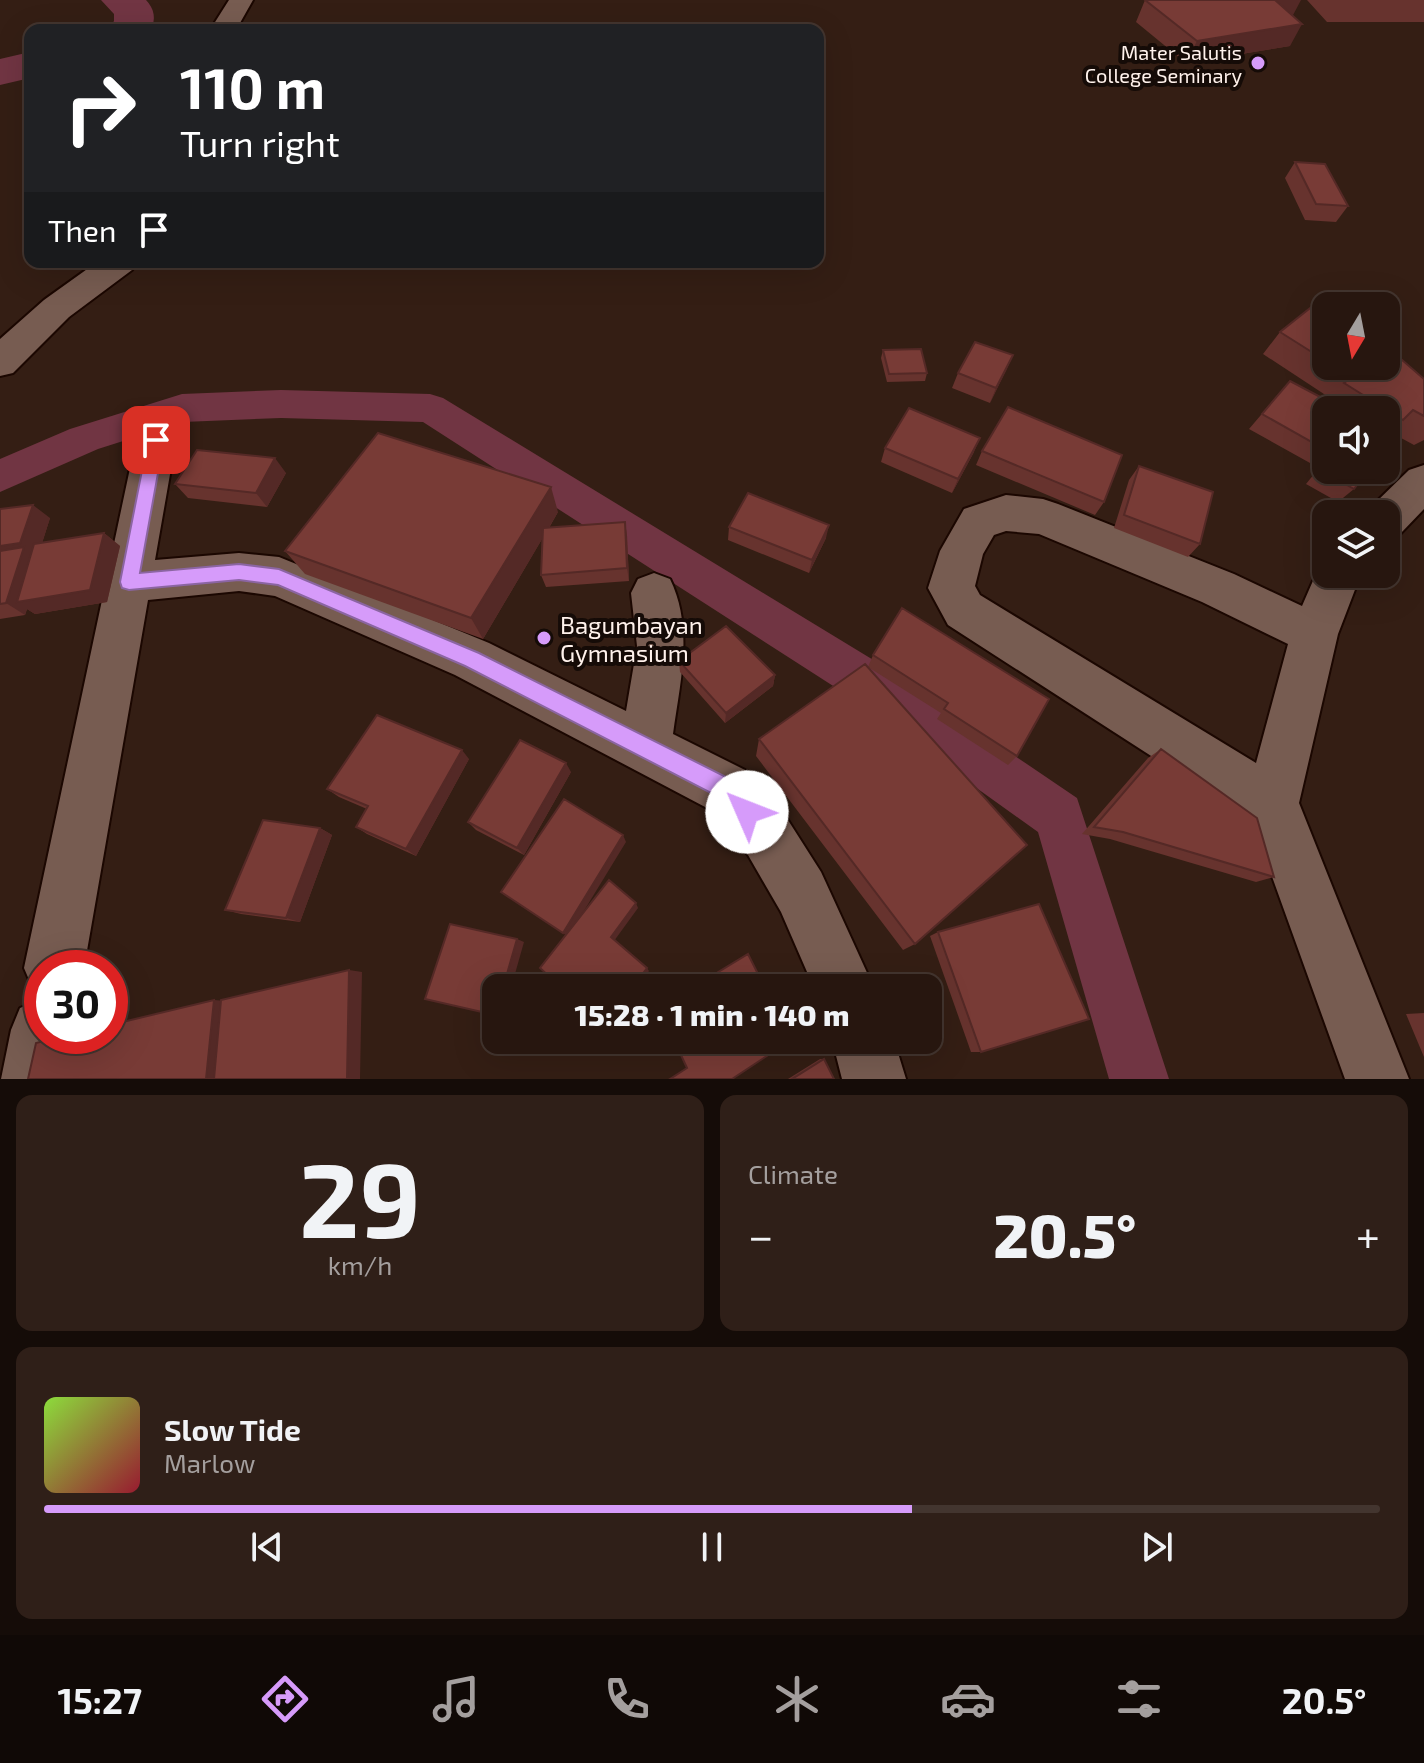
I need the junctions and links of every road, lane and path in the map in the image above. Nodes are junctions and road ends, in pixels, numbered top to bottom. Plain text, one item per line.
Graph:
1 (241, 0) edge
2 (227, 24) edge
3 (112, 268) edge
4 (0, 363) edge
5 (156, 440) dead end
6 (1424, 482) edge
7 (1400, 506) edge
8 (129, 582) junction
9 (1332, 588) edge
10 (654, 593) dead end
11 (1314, 634) junction
12 (645, 748) junction
13 (1272, 803) junction
14 (57, 950) edge
15 (838, 974) edge
16 (38, 1054) edge
17 (867, 1054) edge
18 (33, 1079) edge
19 (874, 1079) edge
20 (1377, 1079) edge

1 - 2 street
3 - 4 street
5 - 8 street
6 - 7 street
8 - 12 street
8 - 14 street
9 - 11 street
10 - 12 street
11 - 13 street
11 - 13 street
12 - 15 street
13 - 20 street
16 - 18 street
17 - 19 street

